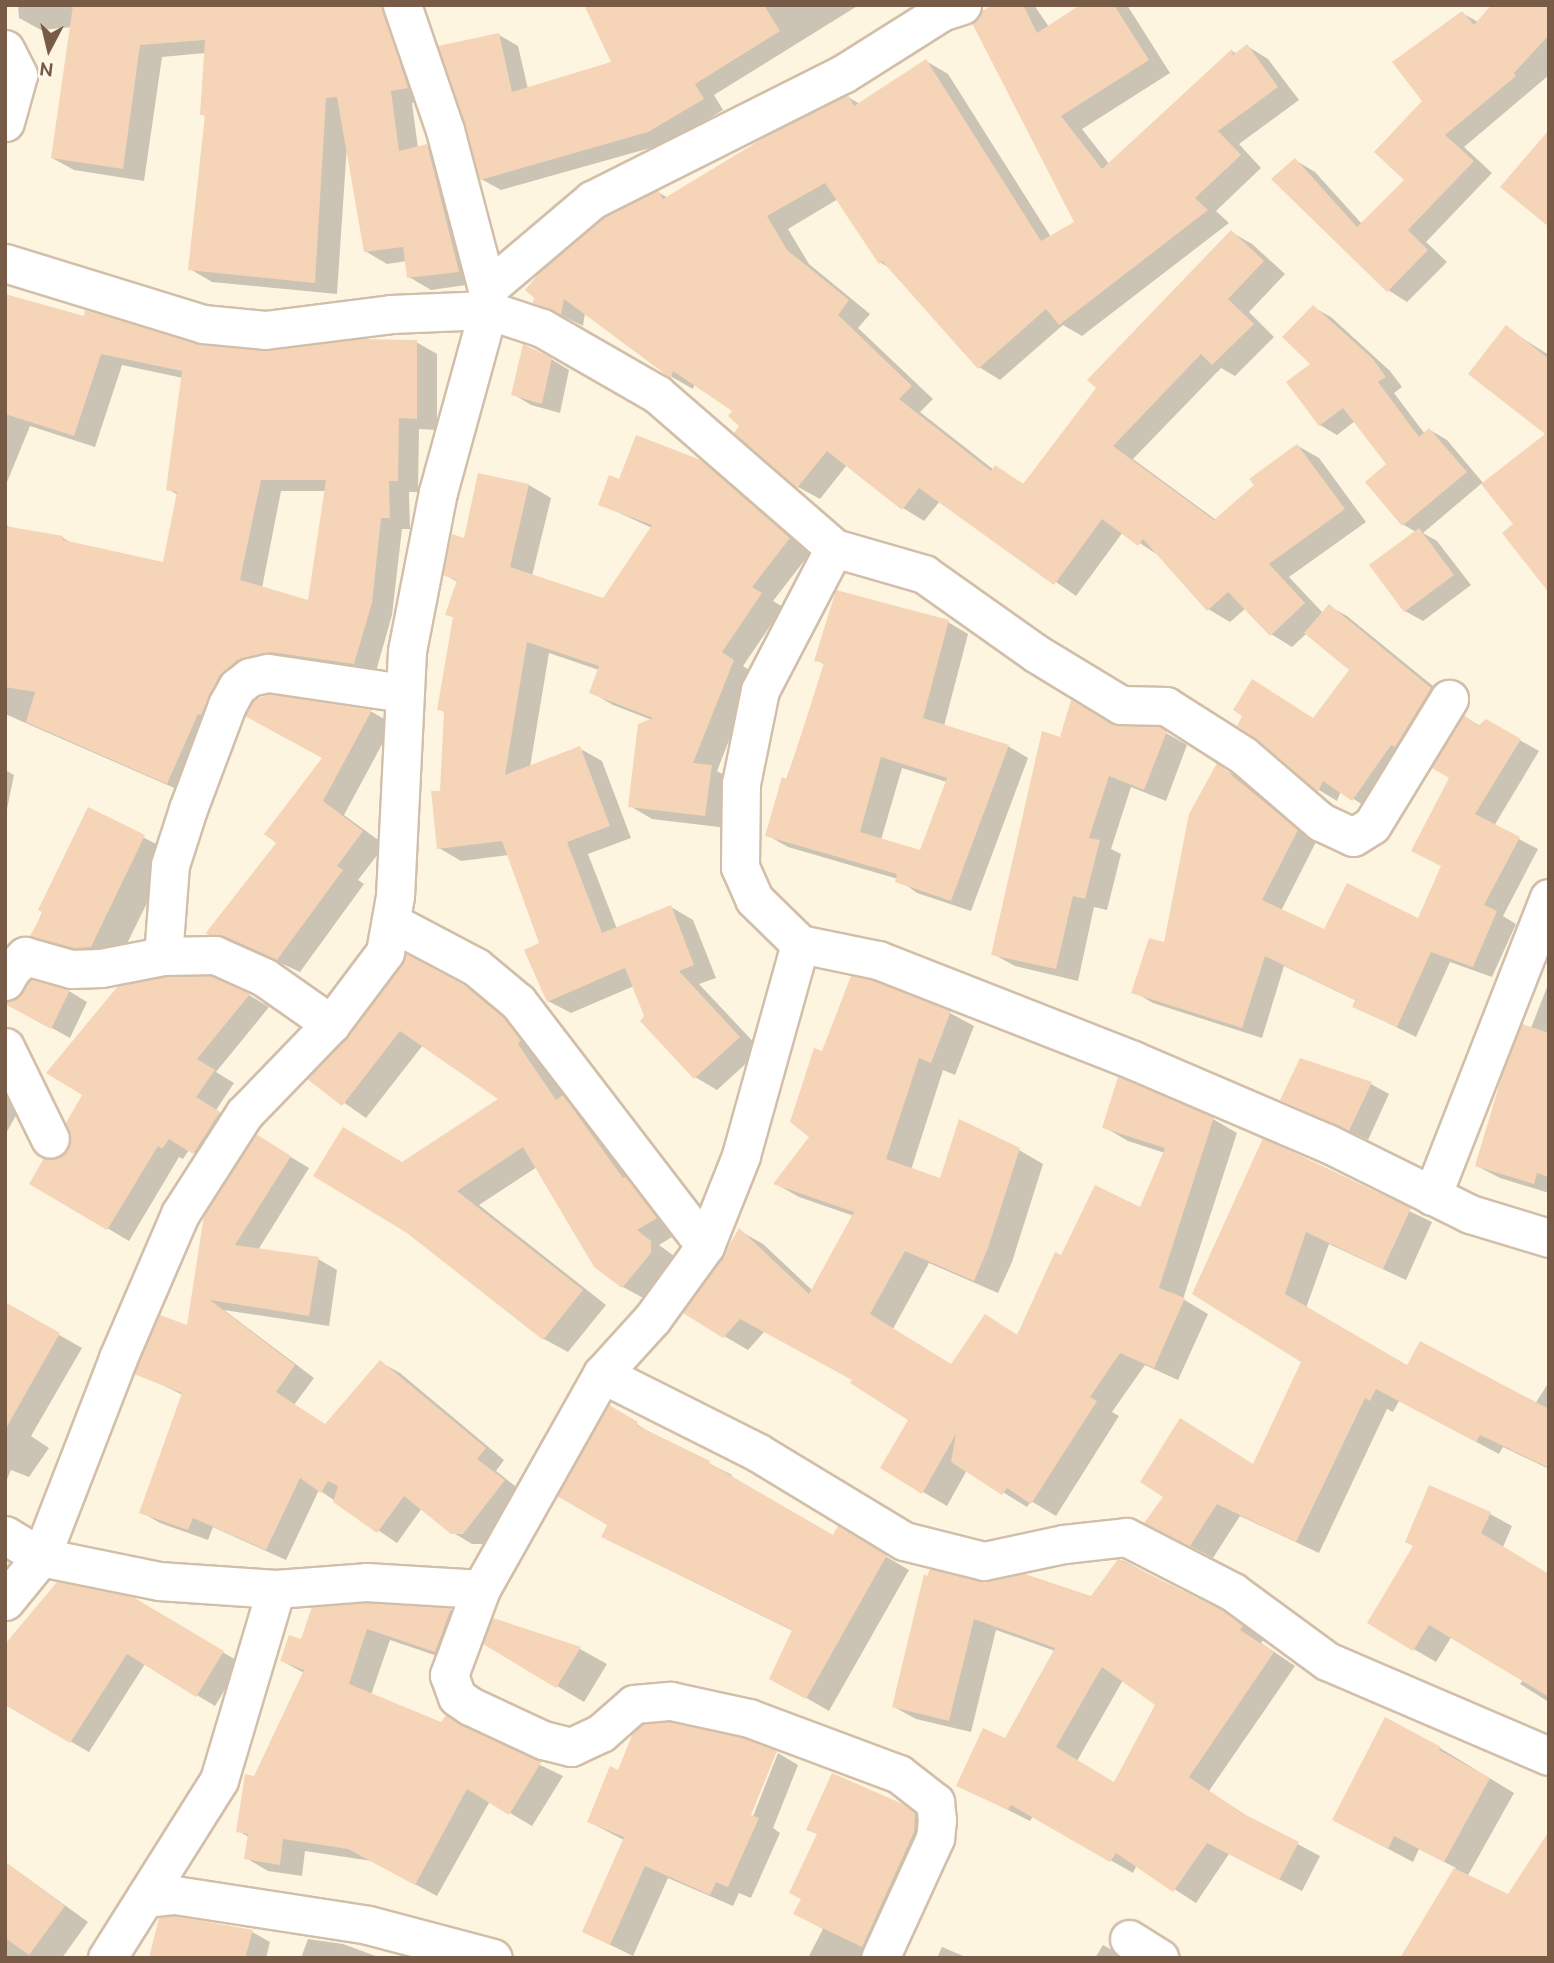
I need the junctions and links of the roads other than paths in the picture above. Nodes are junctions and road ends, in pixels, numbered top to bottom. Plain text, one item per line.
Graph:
1 (402, 5) edge
2 (962, 5) edge
3 (5, 49) edge
4 (5, 122) edge
5 (5, 263) edge
6 (487, 299) junction
7 (834, 548) junction
8 (404, 693) junction
9 (1449, 699) dead end
10 (1549, 898) edge
11 (391, 922) junction
12 (800, 944) junction
13 (163, 956) junction
14 (5, 981) edge
15 (331, 1024) junction
16 (5, 1047) edge
17 (50, 1139) dead end
18 (1432, 1196) junction
19 (1549, 1238) edge
20 (705, 1246) junction
21 (602, 1374) junction
22 (5, 1535) edge
23 (41, 1557) junction
24 (276, 1589) junction
25 (481, 1589) junction
26 (5, 1601) edge
27 (1549, 1756) edge
28 (145, 1898) junction
29 (1129, 1939) dead end
30 (107, 1958) edge
31 (493, 1958) edge
32 (880, 1958) edge
33 (1160, 1958) edge

1 - 6 street
2 - 6 street
3 - 4 street
5 - 6 street
6 - 7 street
6 - 8 street
7 - 9 street
7 - 12 street
8 - 11 street
8 - 13 street
10 - 18 street
11 - 15 street
11 - 20 street
12 - 18 street
12 - 20 street
13 - 14 street
13 - 15 street
15 - 23 street
16 - 17 street
18 - 19 street
20 - 21 street
21 - 25 street
21 - 27 street
22 - 23 street
23 - 24 street
23 - 26 street
24 - 25 street
24 - 28 street
25 - 32 street
28 - 30 street
28 - 31 street
29 - 33 street

